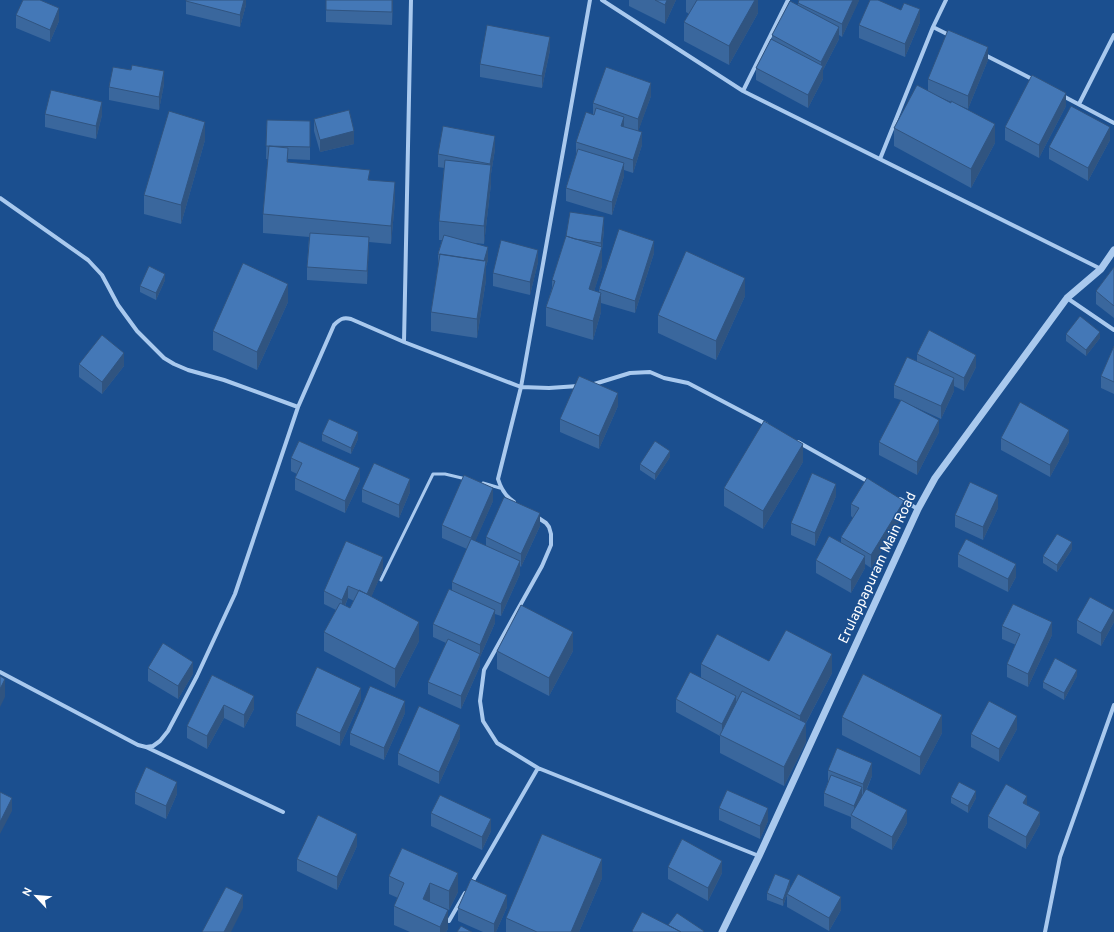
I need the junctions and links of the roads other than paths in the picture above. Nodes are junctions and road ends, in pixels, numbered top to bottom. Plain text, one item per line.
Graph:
1 (411, 0) edge
2 (590, 0) edge
3 (602, 0) edge
4 (788, 0) edge
5 (946, 0) edge
6 (933, 27) junction
7 (1114, 35) edge
8 (954, 38) edge
9 (982, 53) edge
10 (1037, 82) edge
11 (743, 91) junction
12 (1058, 93) edge
13 (1079, 104) junction
14 (1114, 122) edge
15 (880, 159) junction
16 (0, 198) edge
17 (1114, 250) edge
18 (1101, 269) junction
19 (1067, 298) junction
20 (1114, 330) edge
21 (404, 342) junction
22 (521, 387) junction
23 (298, 407) junction
24 (767, 425) edge
25 (794, 440) edge
26 (473, 481) edge
27 (870, 482) edge
28 (480, 483) edge
29 (500, 488) junction
30 (898, 498) edge
31 (518, 505) edge
32 (918, 510) junction
33 (534, 515) edge
34 (381, 580) dead end
35 (0, 672) edge
36 (1114, 705) edge
37 (146, 747) junction
38 (538, 768) junction
39 (282, 812) dead end
40 (759, 856) junction
41 (449, 921) dead end
42 (722, 932) edge
43 (1045, 932) edge

1 - 21 street
2 - 22 street
3 - 11 street
4 - 11 street
5 - 6 street
6 - 8 street
6 - 15 street
7 - 13 street
9 - 10 street
11 - 15 street
12 - 13 street
13 - 14 street
15 - 18 street
16 - 23 street
17 - 18 street, Erulappapuram Main Road
18 - 19 street, Erulappapuram Main Road
19 - 20 street
19 - 32 street, Erulappapuram Main Road
21 - 22 street
21 - 23 street
22 - 24 street
22 - 29 street
23 - 37 street
25 - 27 street
26 - 34 lane
28 - 29 lane
29 - 31 street
30 - 32 street
32 - 40 street, Erulappapuram Main Road
33 - 38 street
35 - 37 street
36 - 43 street
37 - 39 street
38 - 40 street
38 - 41 street
40 - 42 street, Erulappapuram Main Road

